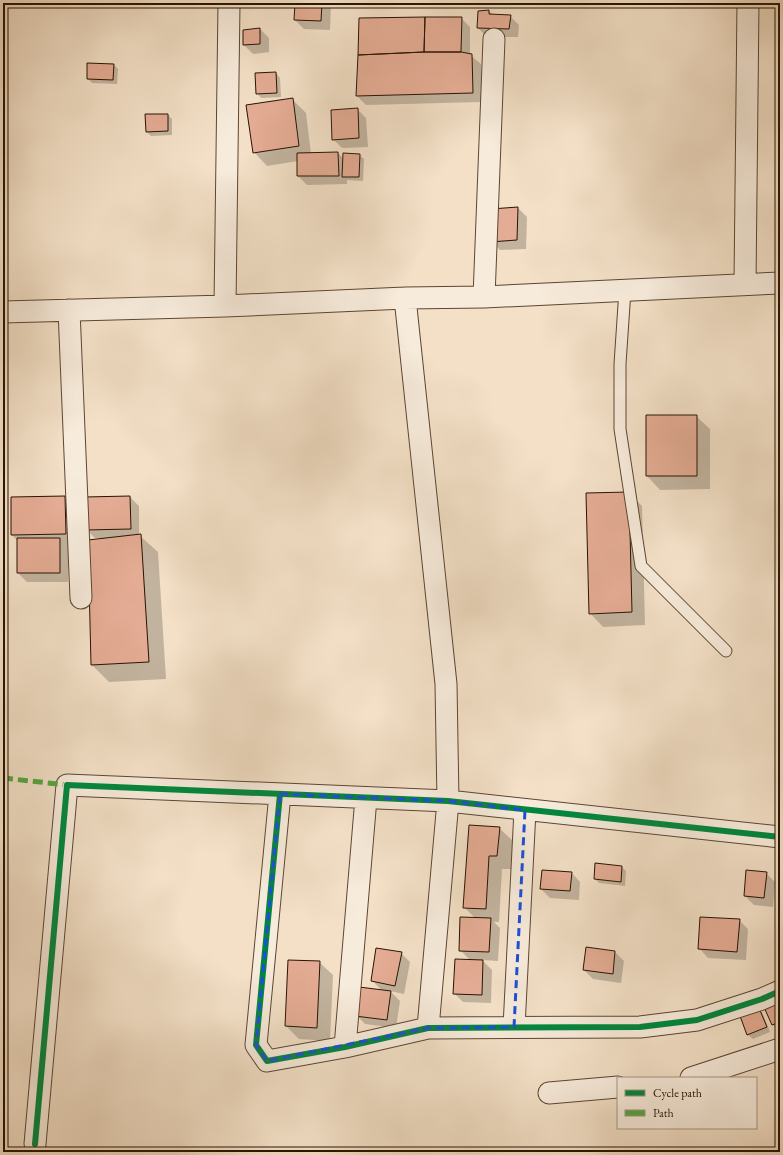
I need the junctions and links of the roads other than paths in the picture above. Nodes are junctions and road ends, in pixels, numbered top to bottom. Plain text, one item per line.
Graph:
1 (229, 3) edge
2 (748, 3) edge
3 (494, 39) dead end
4 (745, 284) junction
5 (780, 284) edge
6 (625, 290) junction
7 (484, 297) junction
8 (405, 298) junction
9 (225, 306) junction
10 (69, 310) junction
11 (3, 312) edge
12 (81, 598) dead end
13 (726, 651) dead end
14 (280, 794) junction
15 (366, 798) junction
16 (448, 801) junction
17 (525, 810) junction
18 (780, 836) edge
19 (780, 991) edge
20 (428, 1028) junction
21 (514, 1028) junction
22 (345, 1047) junction
23 (780, 1049) edge
24 (694, 1077) edge
25 (617, 1087) edge
26 (549, 1093) dead end
27 (35, 1144) dead end

1 - 9 street
2 - 4 street
3 - 7 street
4 - 5 street
4 - 6 street
6 - 7 street
6 - 13 lane
7 - 8 street
8 - 9 street
8 - 16 street
9 - 10 street
10 - 11 street
10 - 12 street
14 - 15 street
14 - 22 street
14 - 27 street
15 - 16 street
15 - 22 street
16 - 17 street
16 - 20 street
17 - 18 street
17 - 21 street
19 - 21 street
20 - 21 street
20 - 22 street
23 - 24 street
25 - 26 street

